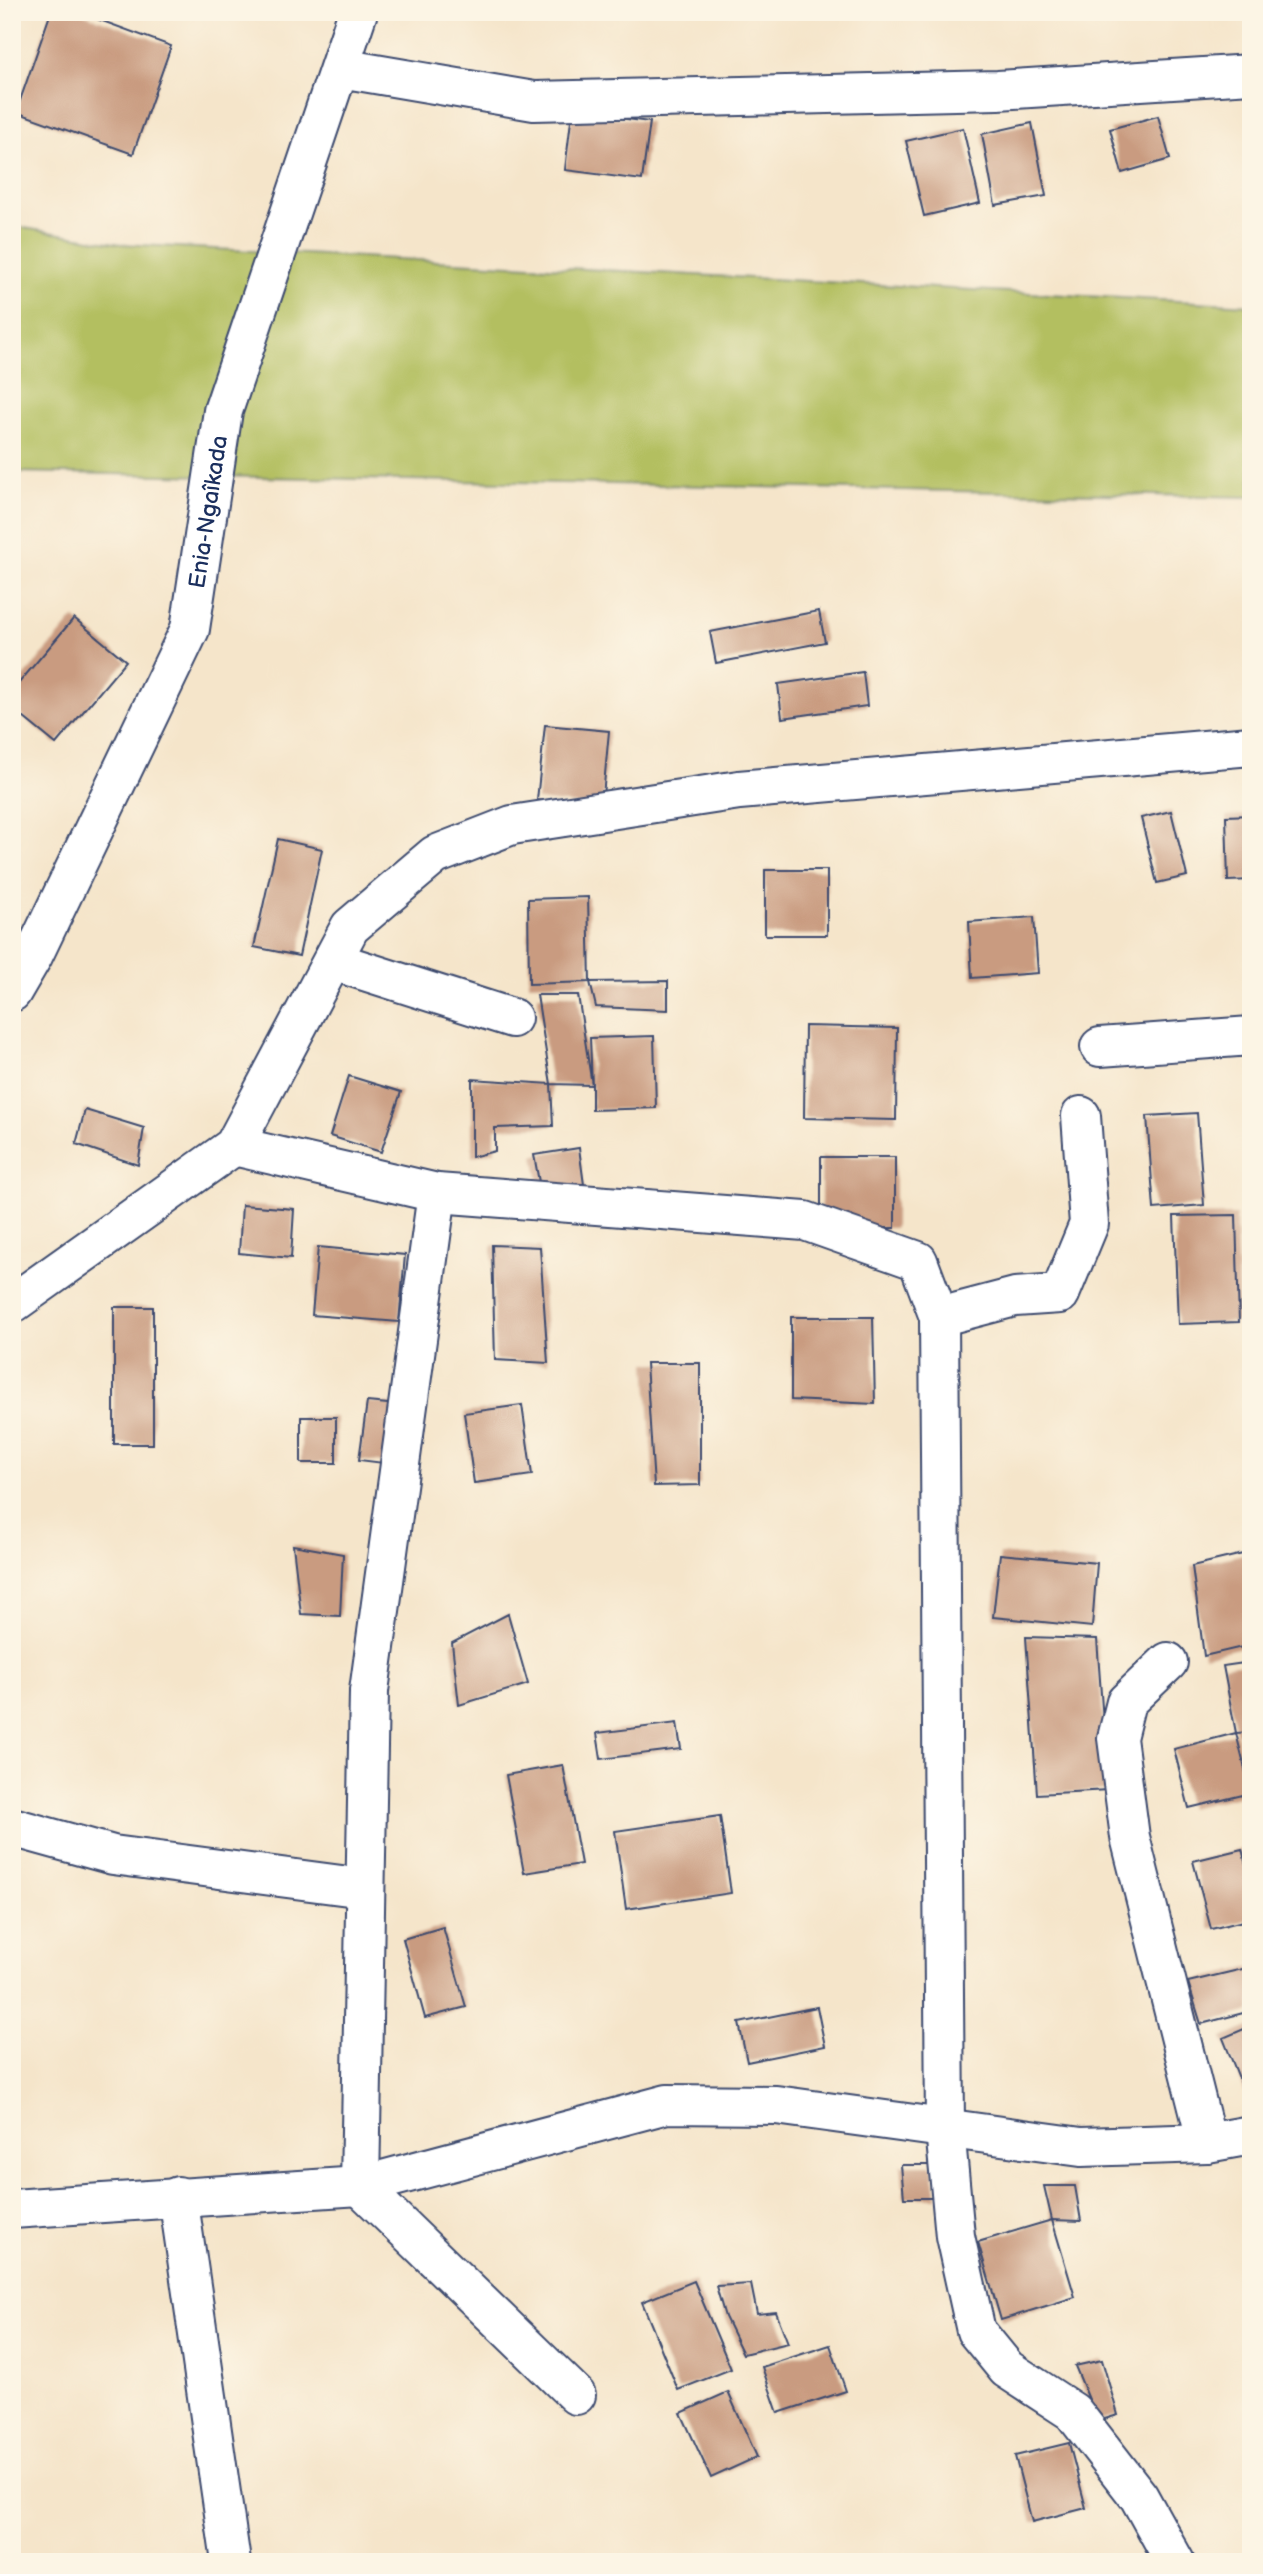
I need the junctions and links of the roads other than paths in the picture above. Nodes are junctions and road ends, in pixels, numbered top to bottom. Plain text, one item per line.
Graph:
1 (358, 12) edge
2 (340, 68) junction
3 (1251, 74) edge
4 (1251, 746) edge
5 (333, 961) junction
6 (12, 992) edge
7 (512, 1018) dead end
8 (1251, 1036) edge
9 (1100, 1047) dead end
10 (1081, 1116) dead end
11 (233, 1146) junction
12 (437, 1193) junction
13 (12, 1304) edge
14 (939, 1317) junction
15 (1168, 1662) dead end
16 (12, 1827) edge
17 (365, 1888) junction
18 (945, 2129) junction
19 (1251, 2135) edge
20 (1207, 2143) junction
21 (360, 2186) junction
22 (178, 2196) junction
23 (12, 2209) edge
24 (576, 2395) dead end
25 (231, 2562) edge
26 (1175, 2562) edge

1 - 2 street, Enia-Ngaîkada
2 - 3 street
2 - 6 street, Enia-Ngaîkada
4 - 5 street
5 - 7 street
5 - 11 street
8 - 9 street
10 - 14 street
11 - 12 street
11 - 13 street
12 - 14 street
12 - 17 street
14 - 18 street
15 - 20 street
16 - 17 street
17 - 21 street
18 - 20 street
18 - 21 street
18 - 26 street
19 - 20 street
21 - 22 street
21 - 24 street
22 - 23 street
22 - 25 street

